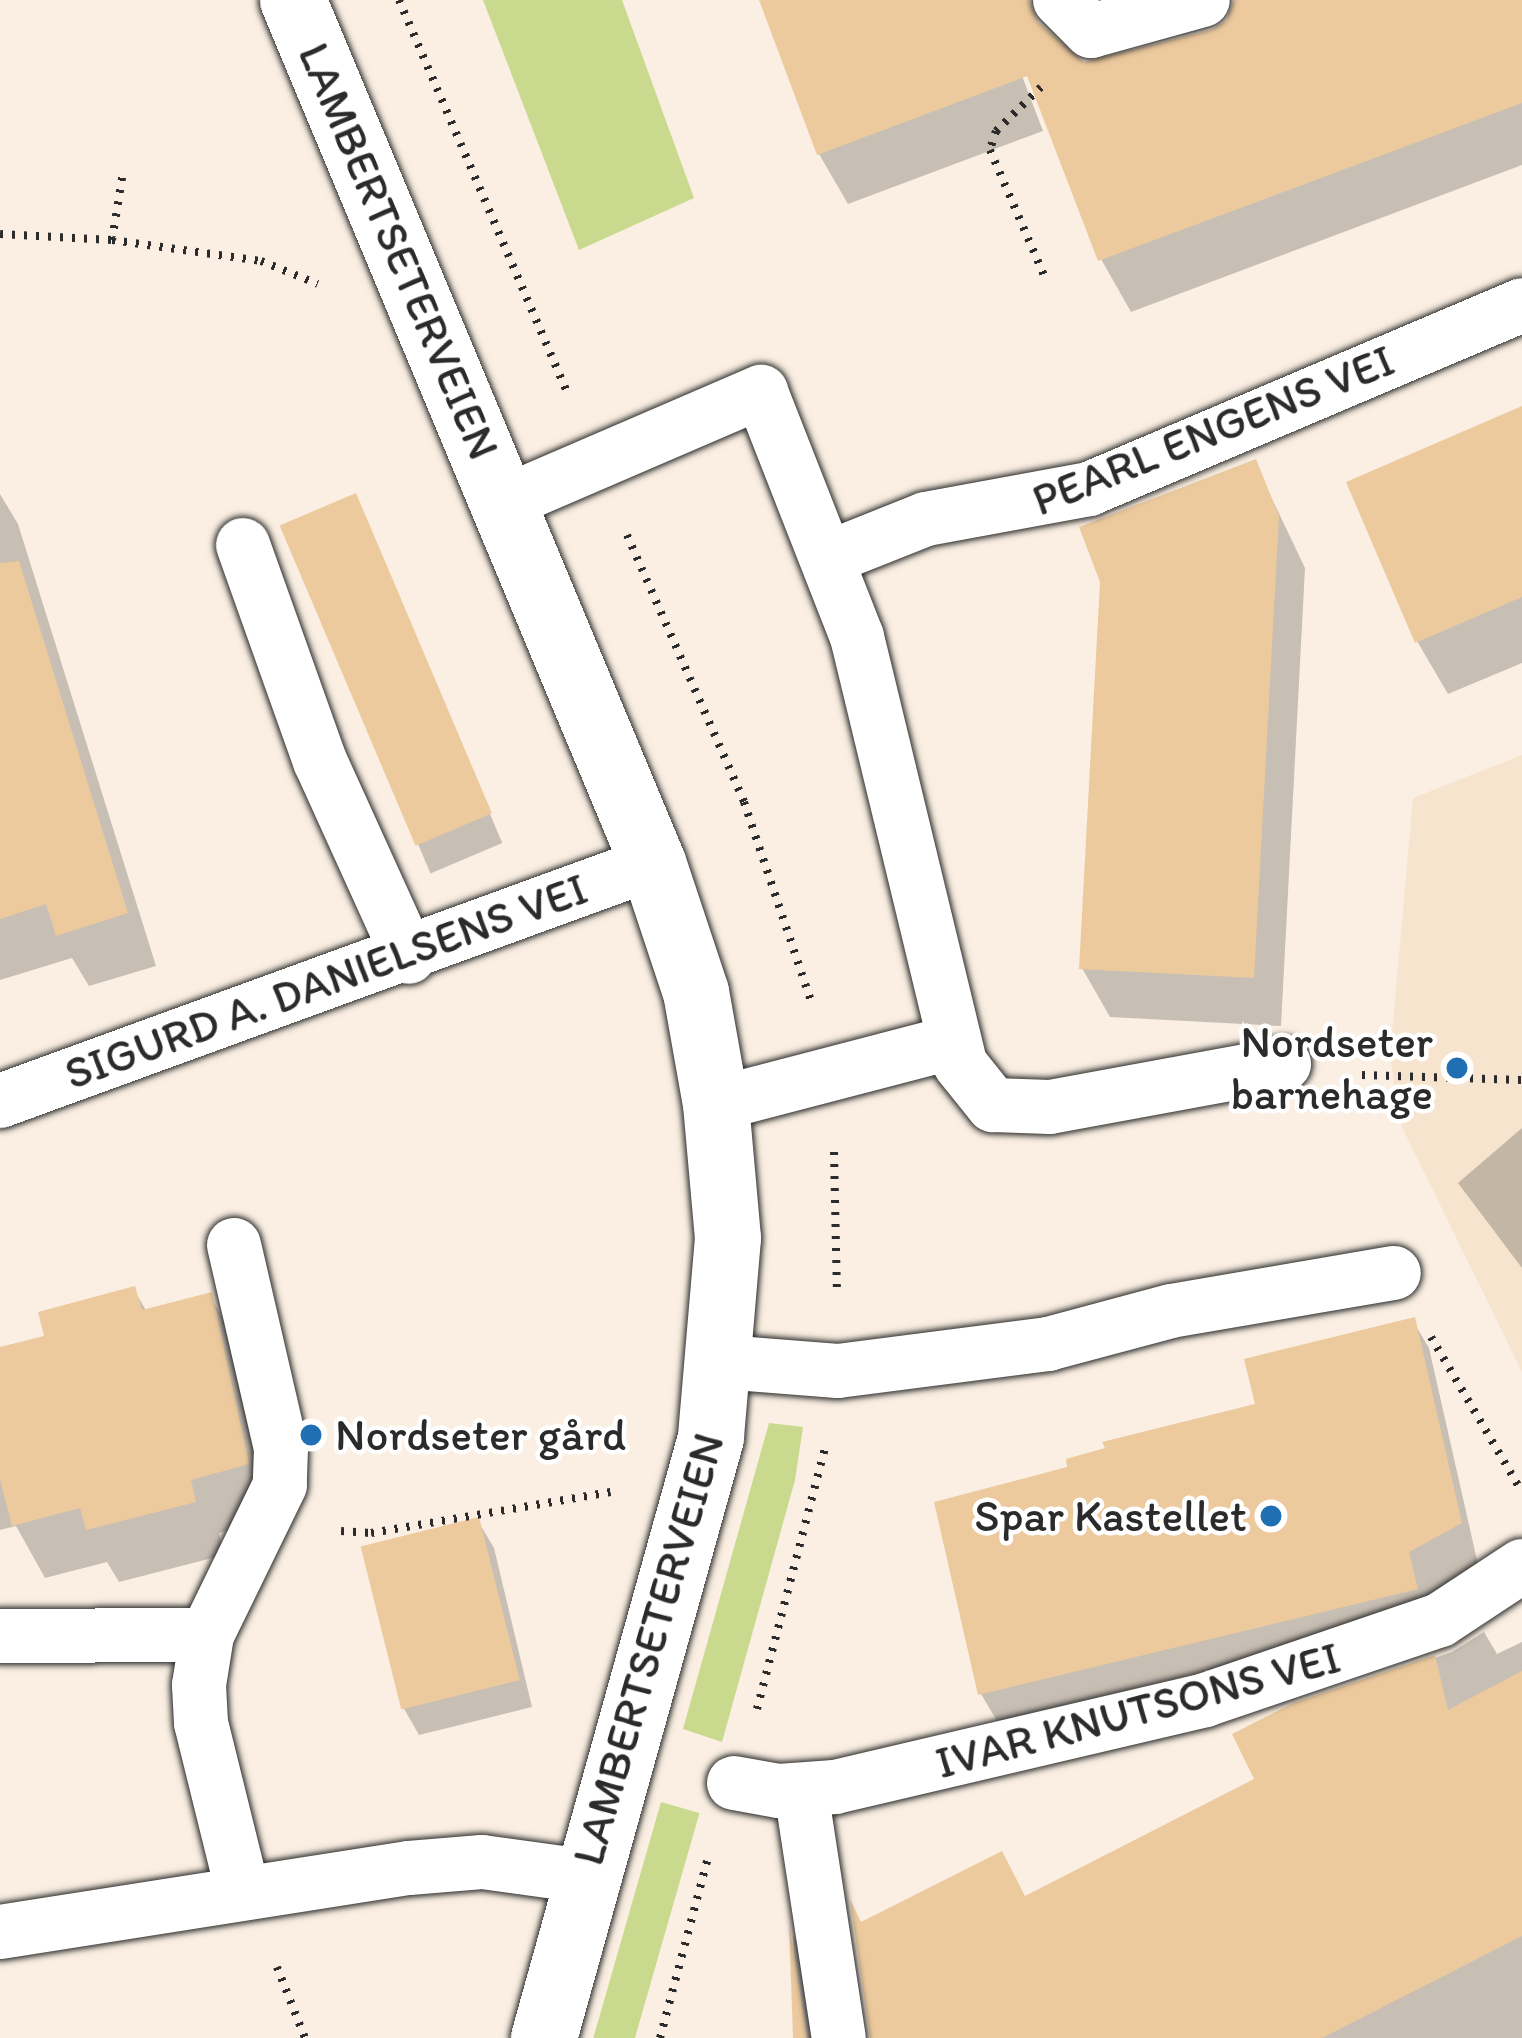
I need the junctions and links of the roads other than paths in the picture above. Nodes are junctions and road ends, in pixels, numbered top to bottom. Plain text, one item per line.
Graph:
1 (293, 0) edge
2 (1203, 0) edge
3 (1076, 15) edge
4 (1522, 305) edge
5 (505, 502) junction
6 (243, 545) dead end
7 (827, 558) junction
8 (653, 863) junction
9 (409, 957) junction
10 (955, 1042) junction
11 (1284, 1064) road end
12 (0, 1101) edge
13 (716, 1104) junction
14 (234, 1245) dead end
15 (1394, 1273) road end
16 (723, 1362) junction
17 (1522, 1566) edge
18 (207, 1635) junction
19 (0, 1636) edge
20 (734, 1783) dead end
21 (801, 1791) junction
22 (584, 1876) junction
23 (243, 1893) junction
24 (0, 1932) edge
25 (544, 2038) edge
26 (839, 2038) edge

1 - 5 main road, LAMBERTSETERVEIEN
2 - 3 lane
4 - 7 lane, PEARL ENGENS VEI
5 - 7 lane, LAMBERTSETERVEIEN
5 - 8 main road, LAMBERTSETERVEIEN
6 - 9 lane
7 - 10 lane
8 - 9 lane, SIGURD A. DANIELSENS VEI
8 - 13 main road, LAMBERTSETERVEIEN
9 - 12 lane, SIGURD A. DANIELSENS VEI
10 - 11 lane
10 - 13 lane
13 - 16 main road, LAMBERTSETERVEIEN
14 - 18 lane
15 - 16 lane
16 - 22 main road, LAMBERTSETERVEIEN
17 - 21 lane, IVAR KNUTSONS VEI
18 - 19 lane
18 - 23 lane
20 - 21 lane, IVAR KNUTSONS VEI
21 - 26 lane
22 - 23 lane
22 - 25 main road, LAMBERTSETERVEIEN
23 - 24 lane

